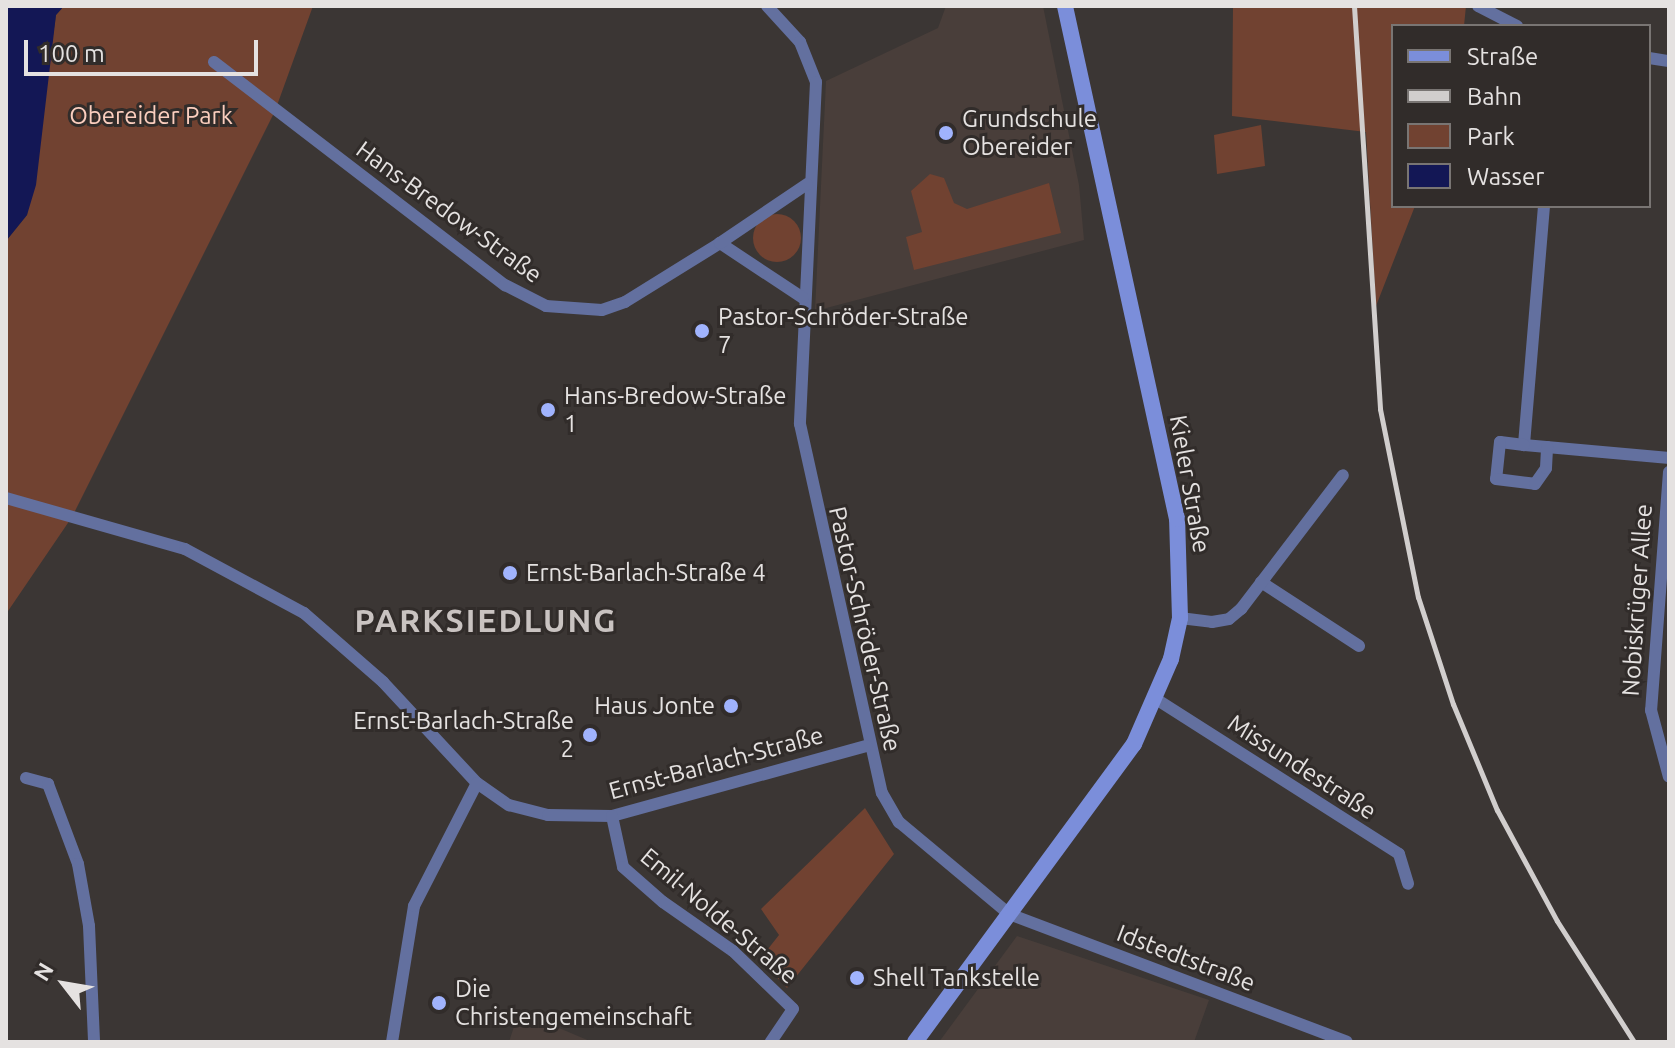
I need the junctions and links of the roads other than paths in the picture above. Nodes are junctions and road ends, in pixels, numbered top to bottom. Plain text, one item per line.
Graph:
1 (767, 6) edge
2 (1065, 6) edge
3 (1478, 6) edge
4 (1513, 24) edge
5 (214, 62) dead end
6 (807, 184) junction
7 (1544, 208) edge
8 (720, 243) junction
9 (803, 298) junction
10 (1524, 445) junction
11 (1547, 447) junction
12 (1669, 458) edge
13 (1669, 472) edge
14 (1343, 475) dead end
15 (6, 498) edge
16 (1261, 582) junction
17 (1180, 618) junction
18 (1359, 646) dead end
19 (1156, 699) junction
20 (867, 746) junction
21 (1669, 777) edge
22 (26, 778) dead end
23 (477, 783) junction
24 (612, 816) junction
25 (1408, 884) dead end
26 (1009, 914) junction
27 (94, 1042) edge
28 (392, 1042) edge
29 (771, 1042) edge
30 (915, 1042) edge
31 (1347, 1042) edge

1 - 6 street, Pastor-Schröder-Straße
2 - 17 main road, Kieler Straße
3 - 4 street
5 - 8 street, Hans-Bredow-Straße
6 - 8 street
6 - 9 street, Pastor-Schröder-Straße
7 - 10 street
8 - 9 street
9 - 20 street, Pastor-Schröder-Straße
10 - 11 street
10 - 11 street
11 - 12 street
13 - 21 street, Nobiskrüger Allee
14 - 16 street
15 - 23 street, Ernst-Barlach-Straße
16 - 17 street
16 - 18 street
17 - 19 main road, Kieler Straße
19 - 25 street, Missundestraße
19 - 26 main road, Kieler Straße
20 - 24 street, Ernst-Barlach-Straße
20 - 26 street, Pastor-Schröder-Straße
22 - 27 street
23 - 24 street, Ernst-Barlach-Straße
23 - 28 street
24 - 29 street, Emil-Nolde-Straße
26 - 30 main road, Kieler Straße
26 - 31 street, Idstedtstraße

